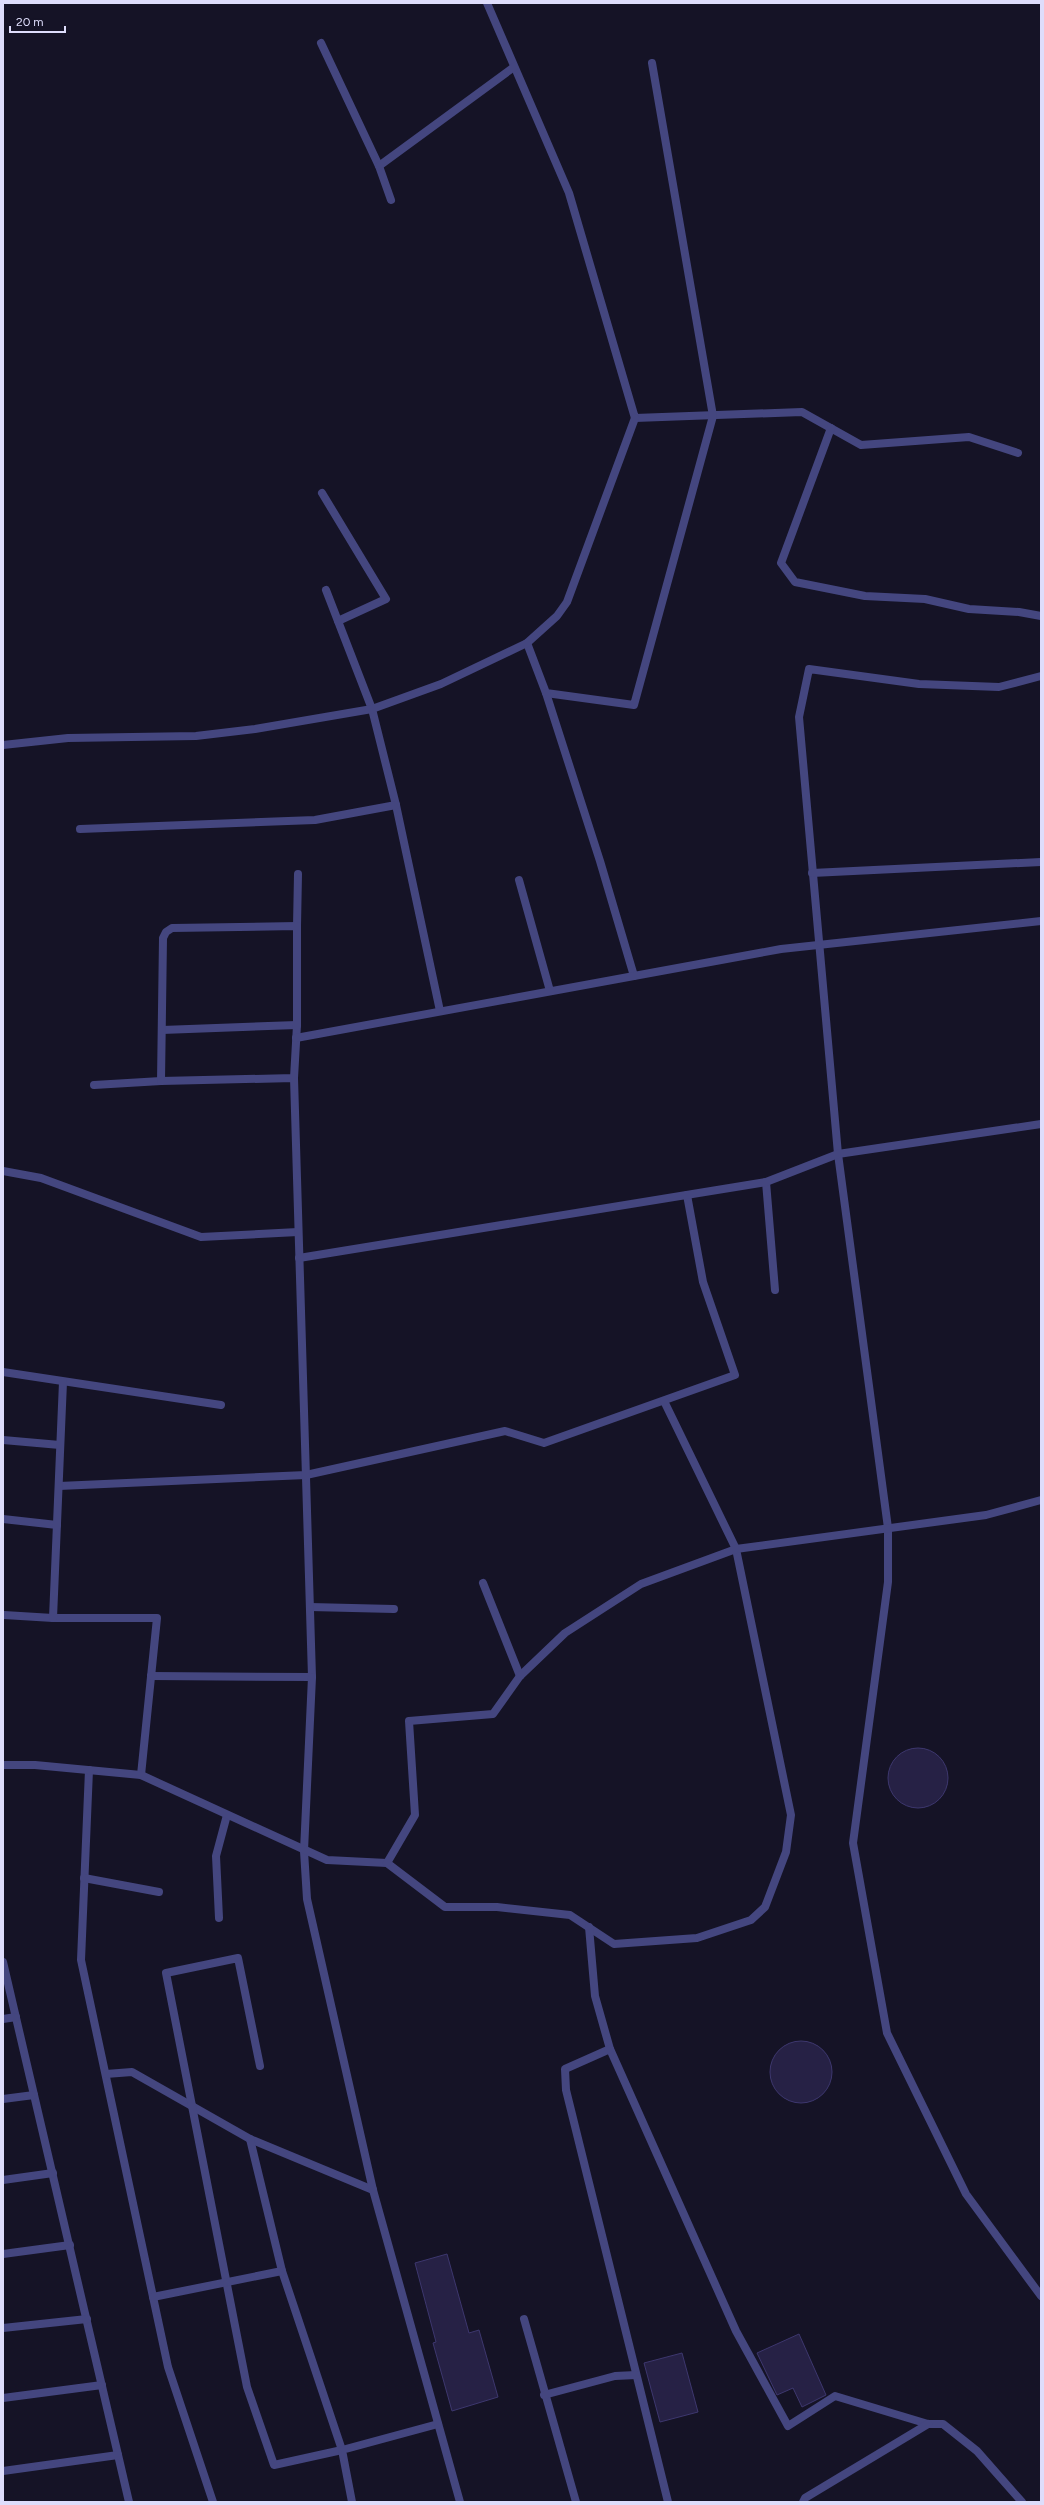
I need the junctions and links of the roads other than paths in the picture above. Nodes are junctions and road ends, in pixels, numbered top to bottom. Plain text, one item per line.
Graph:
1 (487, 3) edge
2 (321, 43) dead end
3 (652, 63) dead end
4 (514, 66) junction
5 (379, 166) junction
6 (391, 200) dead end
7 (713, 416) junction
8 (635, 418) junction
9 (831, 428) junction
10 (1018, 453) dead end
11 (322, 493) dead end
12 (326, 590) dead end
13 (1041, 616) edge
14 (338, 621) junction
15 (527, 643) junction
16 (1041, 676) edge
17 (546, 693) junction
18 (372, 709) junction
19 (3, 745) edge
20 (396, 805) junction
21 (80, 829) dead end
22 (1041, 862) edge
23 (812, 873) junction
24 (298, 874) dead end
25 (519, 880) dead end
26 (1041, 921) edge
27 (296, 926) junction
28 (818, 945) junction
29 (634, 976) junction
30 (550, 991) junction
31 (440, 1011) junction
32 (297, 1025) junction
33 (162, 1030) junction
34 (296, 1038) junction
35 (294, 1078) junction
36 (160, 1080) junction
37 (94, 1085) dead end
38 (1041, 1124) edge
39 (838, 1154) junction
40 (3, 1171) edge
41 (766, 1182) junction
42 (687, 1195) junction
43 (298, 1232) junction
44 (299, 1258) junction
45 (775, 1290) dead end
46 (3, 1372) edge
47 (63, 1382) junction
48 (664, 1401) junction
49 (221, 1405) dead end
50 (3, 1440) edge
51 (60, 1445) junction
52 (306, 1475) junction
53 (59, 1486) junction
54 (1041, 1500) edge
55 (3, 1519) edge
56 (57, 1525) junction
57 (888, 1528) junction
58 (736, 1550) junction
59 (483, 1584) dead end
60 (310, 1607) junction
61 (394, 1609) dead end
62 (4, 1615) dead end
63 (53, 1618) junction
64 (151, 1676) junction
65 (520, 1676) junction
66 (312, 1677) junction
67 (3, 1765) edge
68 (89, 1770) junction
69 (141, 1775) junction
70 (227, 1815) junction
71 (304, 1851) junction
72 (387, 1863) junction
73 (84, 1878) junction
74 (159, 1892) dead end
75 (219, 1918) dead end
76 (589, 1928) junction
77 (3, 1962) edge
78 (16, 2017) junction
79 (3, 2019) edge
80 (610, 2049) junction
81 (260, 2066) dead end
82 (106, 2074) junction
83 (34, 2095) junction
84 (3, 2099) edge
85 (192, 2106) junction
86 (250, 2139) junction
87 (53, 2173) junction
88 (3, 2180) edge
89 (373, 2190) junction
90 (70, 2245) junction
91 (3, 2254) edge
92 (282, 2271) junction
93 (227, 2282) junction
94 (1041, 2296) edge
95 (153, 2297) junction
96 (87, 2319) junction
97 (524, 2319) dead end
98 (3, 2328) edge
99 (636, 2375) junction
100 (102, 2385) junction
101 (544, 2395) junction
102 (3, 2398) edge
103 (438, 2424) junction
104 (928, 2424) junction
105 (342, 2450) junction
106 (118, 2455) junction
107 (3, 2471) edge
108 (129, 2502) edge
109 (213, 2502) edge
110 (352, 2502) edge
111 (460, 2502) edge
112 (576, 2502) edge
113 (668, 2502) edge
114 (803, 2502) edge
115 (1022, 2502) edge

1 - 4 street
2 - 5 street
3 - 7 street
4 - 5 street
4 - 8 street
5 - 6 street
7 - 8 street
7 - 9 street
7 - 17 street
8 - 15 street
9 - 10 street
9 - 13 street
11 - 14 street
12 - 14 street
14 - 18 street
15 - 17 street
15 - 18 street
16 - 23 street
17 - 29 street
18 - 19 street
18 - 20 street
20 - 21 street
20 - 31 street
22 - 23 street
23 - 28 street
24 - 27 street
25 - 30 street
26 - 28 street
27 - 32 street
27 - 33 street
28 - 29 street
28 - 39 street
29 - 30 street
30 - 31 street
31 - 34 street
32 - 33 street
32 - 34 street
33 - 36 street
34 - 35 street
35 - 36 street
35 - 43 street
36 - 37 street
38 - 39 street
39 - 41 street
39 - 57 street
40 - 43 street
41 - 42 street
41 - 45 street
42 - 44 street
42 - 48 street
43 - 44 street
44 - 52 street
46 - 47 street
47 - 49 street
47 - 51 street
48 - 52 street
48 - 58 street
50 - 51 street
51 - 53 street
52 - 53 street
52 - 60 street
53 - 56 street
54 - 57 street
55 - 56 street
56 - 63 street
57 - 58 street
57 - 94 street
58 - 65 street
58 - 76 street
59 - 65 street
60 - 61 street
60 - 66 street
62 - 63 street
63 - 64 street
64 - 66 street
64 - 69 street
65 - 72 street
66 - 71 street
67 - 68 street
68 - 69 street
68 - 73 street
69 - 70 street
70 - 71 street
70 - 75 street
71 - 72 street
71 - 89 street
72 - 76 street
73 - 74 street
73 - 82 street
76 - 80 street
77 - 78 street
78 - 79 street
78 - 83 street
80 - 99 street
80 - 104 street
81 - 85 street
82 - 85 street
82 - 95 street
83 - 84 street
83 - 87 street
85 - 86 street
85 - 93 street
86 - 89 street
86 - 92 street
87 - 88 street
87 - 90 street
89 - 103 street
90 - 91 street
90 - 96 street
92 - 93 street
92 - 105 street
93 - 95 street
93 - 105 street
95 - 109 street
96 - 98 street
96 - 100 street
97 - 101 street
99 - 101 street
99 - 113 street
100 - 102 street
100 - 106 street
101 - 112 street
103 - 105 street
103 - 111 street
104 - 114 street
104 - 115 street
105 - 110 street
106 - 107 street
106 - 108 street

